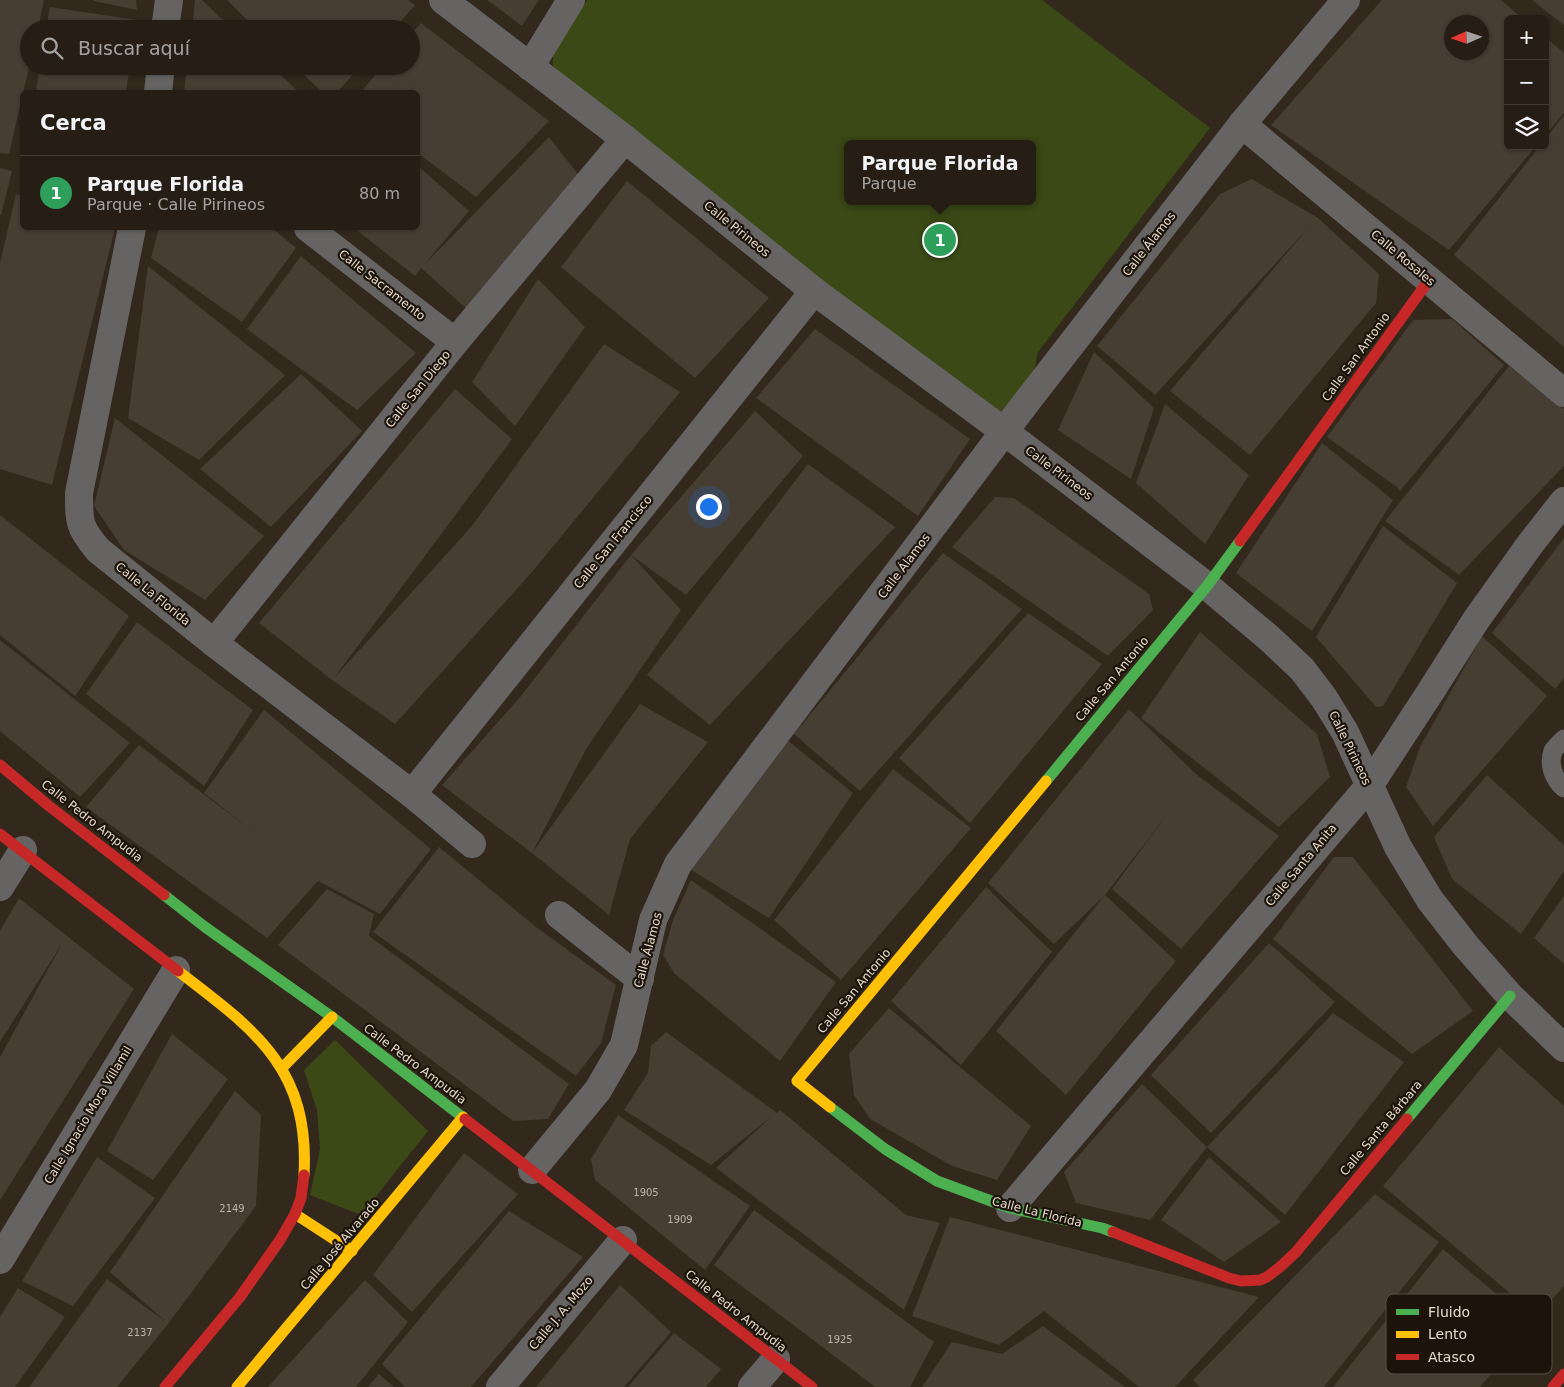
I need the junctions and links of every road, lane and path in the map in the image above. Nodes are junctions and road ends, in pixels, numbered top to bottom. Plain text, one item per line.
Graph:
1 (169, 0) edge
2 (443, 0) edge
3 (570, 0) edge
4 (1346, 0) edge
5 (167, 20) edge
6 (530, 67) junction
7 (160, 75) edge
8 (158, 90) edge
9 (1242, 124) junction
10 (625, 139) junction
11 (132, 230) edge
12 (311, 230) edge
13 (1429, 280) junction
14 (814, 291) junction
15 (455, 342) junction
16 (1564, 393) edge
17 (1005, 432) junction
18 (1564, 501) edge
19 (1207, 586) junction
20 (214, 643) junction
21 (1564, 739) edge
22 (0, 765) edge
23 (1368, 786) junction
24 (1564, 788) edge
25 (412, 794) junction
26 (0, 834) edge
27 (472, 844) dead end
28 (23, 850) junction
29 (0, 887) edge
30 (560, 915) dead end
31 (176, 970) junction
32 (640, 978) junction
33 (1510, 996) junction
34 (332, 1017) junction
35 (1564, 1048) edge
36 (282, 1068) junction
37 (797, 1081) joint
38 (463, 1117) junction
39 (532, 1170) junction
40 (1010, 1208) junction
41 (295, 1214) junction
42 (623, 1240) junction
43 (352, 1251) junction
44 (0, 1260) edge
45 (1271, 1275) joint
46 (776, 1359) junction
47 (1564, 1374) edge
48 (166, 1387) edge
49 (237, 1387) edge
50 (500, 1387) edge
51 (752, 1387) edge
52 (812, 1387) edge
53 (1552, 1387) edge

1 - 5 street
2 - 6 street, Calle Pirineos
3 - 6 street
4 - 9 street, Calle Álamos
6 - 10 street, Calle Pirineos
7 - 8 street
9 - 13 street, Calle Rosales
9 - 17 street, Calle Álamos
10 - 14 street, Calle Pirineos
10 - 15 street, Calle San Diego
11 - 20 street, Calle La Florida
12 - 15 street, Calle Sacramento
13 - 16 street, Calle Rosales
13 - 19 street, Calle San Antonio
14 - 17 street, Calle Pirineos
14 - 25 street, Calle San Francisco
15 - 20 street, Calle San Diego
17 - 19 street, Calle Pirineos
17 - 32 street, Calle Álamos
18 - 23 street, Calle Santa Anita
19 - 23 street, Calle Pirineos
19 - 37 street, Calle San Antonio
20 - 25 street, Calle La Florida
21 - 24 lane
22 - 34 street, Calle Pedro Ampudia
23 - 33 street, Calle Pirineos
23 - 40 street, Calle Santa Anita
25 - 27 street, Calle La Florida
26 - 28 street
28 - 29 street
28 - 31 street
30 - 32 street
31 - 36 street
31 - 44 street, Calle Ignacio Mora Villamil
32 - 39 street, Calle Álamos
33 - 35 street, Calle Pirineos
33 - 45 street, Calle Santa Bárbara
34 - 36 street
34 - 38 street, Calle Pedro Ampudia
36 - 41 street
37 - 40 street, Calle La Florida
38 - 39 street, Calle Pedro Ampudia
38 - 43 street, Calle José Alvarado
39 - 42 street, Calle Pedro Ampudia
40 - 45 street, Calle La Florida
41 - 43 street
41 - 48 street
42 - 46 street, Calle Pedro Ampudia
42 - 50 street, Calle J. A. Mozo
43 - 49 street, Calle José Alvarado
46 - 51 street
46 - 52 street, Calle Pedro Ampudia
47 - 53 street

